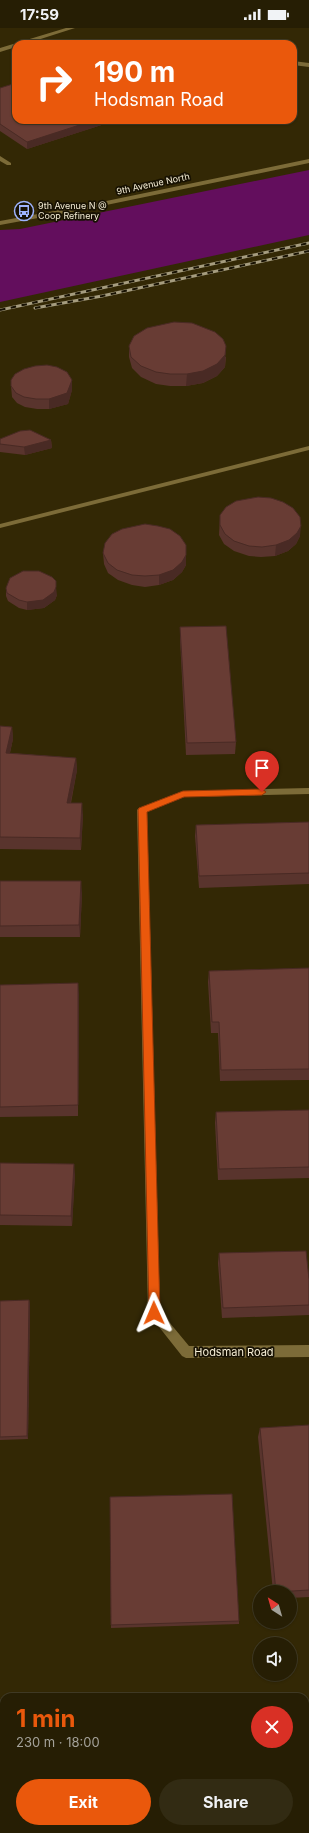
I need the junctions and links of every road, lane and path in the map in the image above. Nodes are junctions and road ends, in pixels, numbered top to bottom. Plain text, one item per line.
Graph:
1 (72, 28) edge
2 (32, 40) edge
3 (0, 41) edge
4 (12, 46) edge
5 (12, 46) edge
6 (0, 50) edge
7 (297, 64) edge
8 (309, 65) edge
9 (0, 158) edge
10 (309, 161) edge
11 (10, 164) dead end
12 (0, 222) edge
13 (309, 448) edge
14 (0, 526) edge
15 (309, 791) edge
16 (309, 1351) edge

1 - 2 street
3 - 4 street
5 - 6 street
7 - 8 street
9 - 11 street
10 - 12 street, 9th Avenue North
13 - 14 street
15 - 16 street, Hodsman Road

